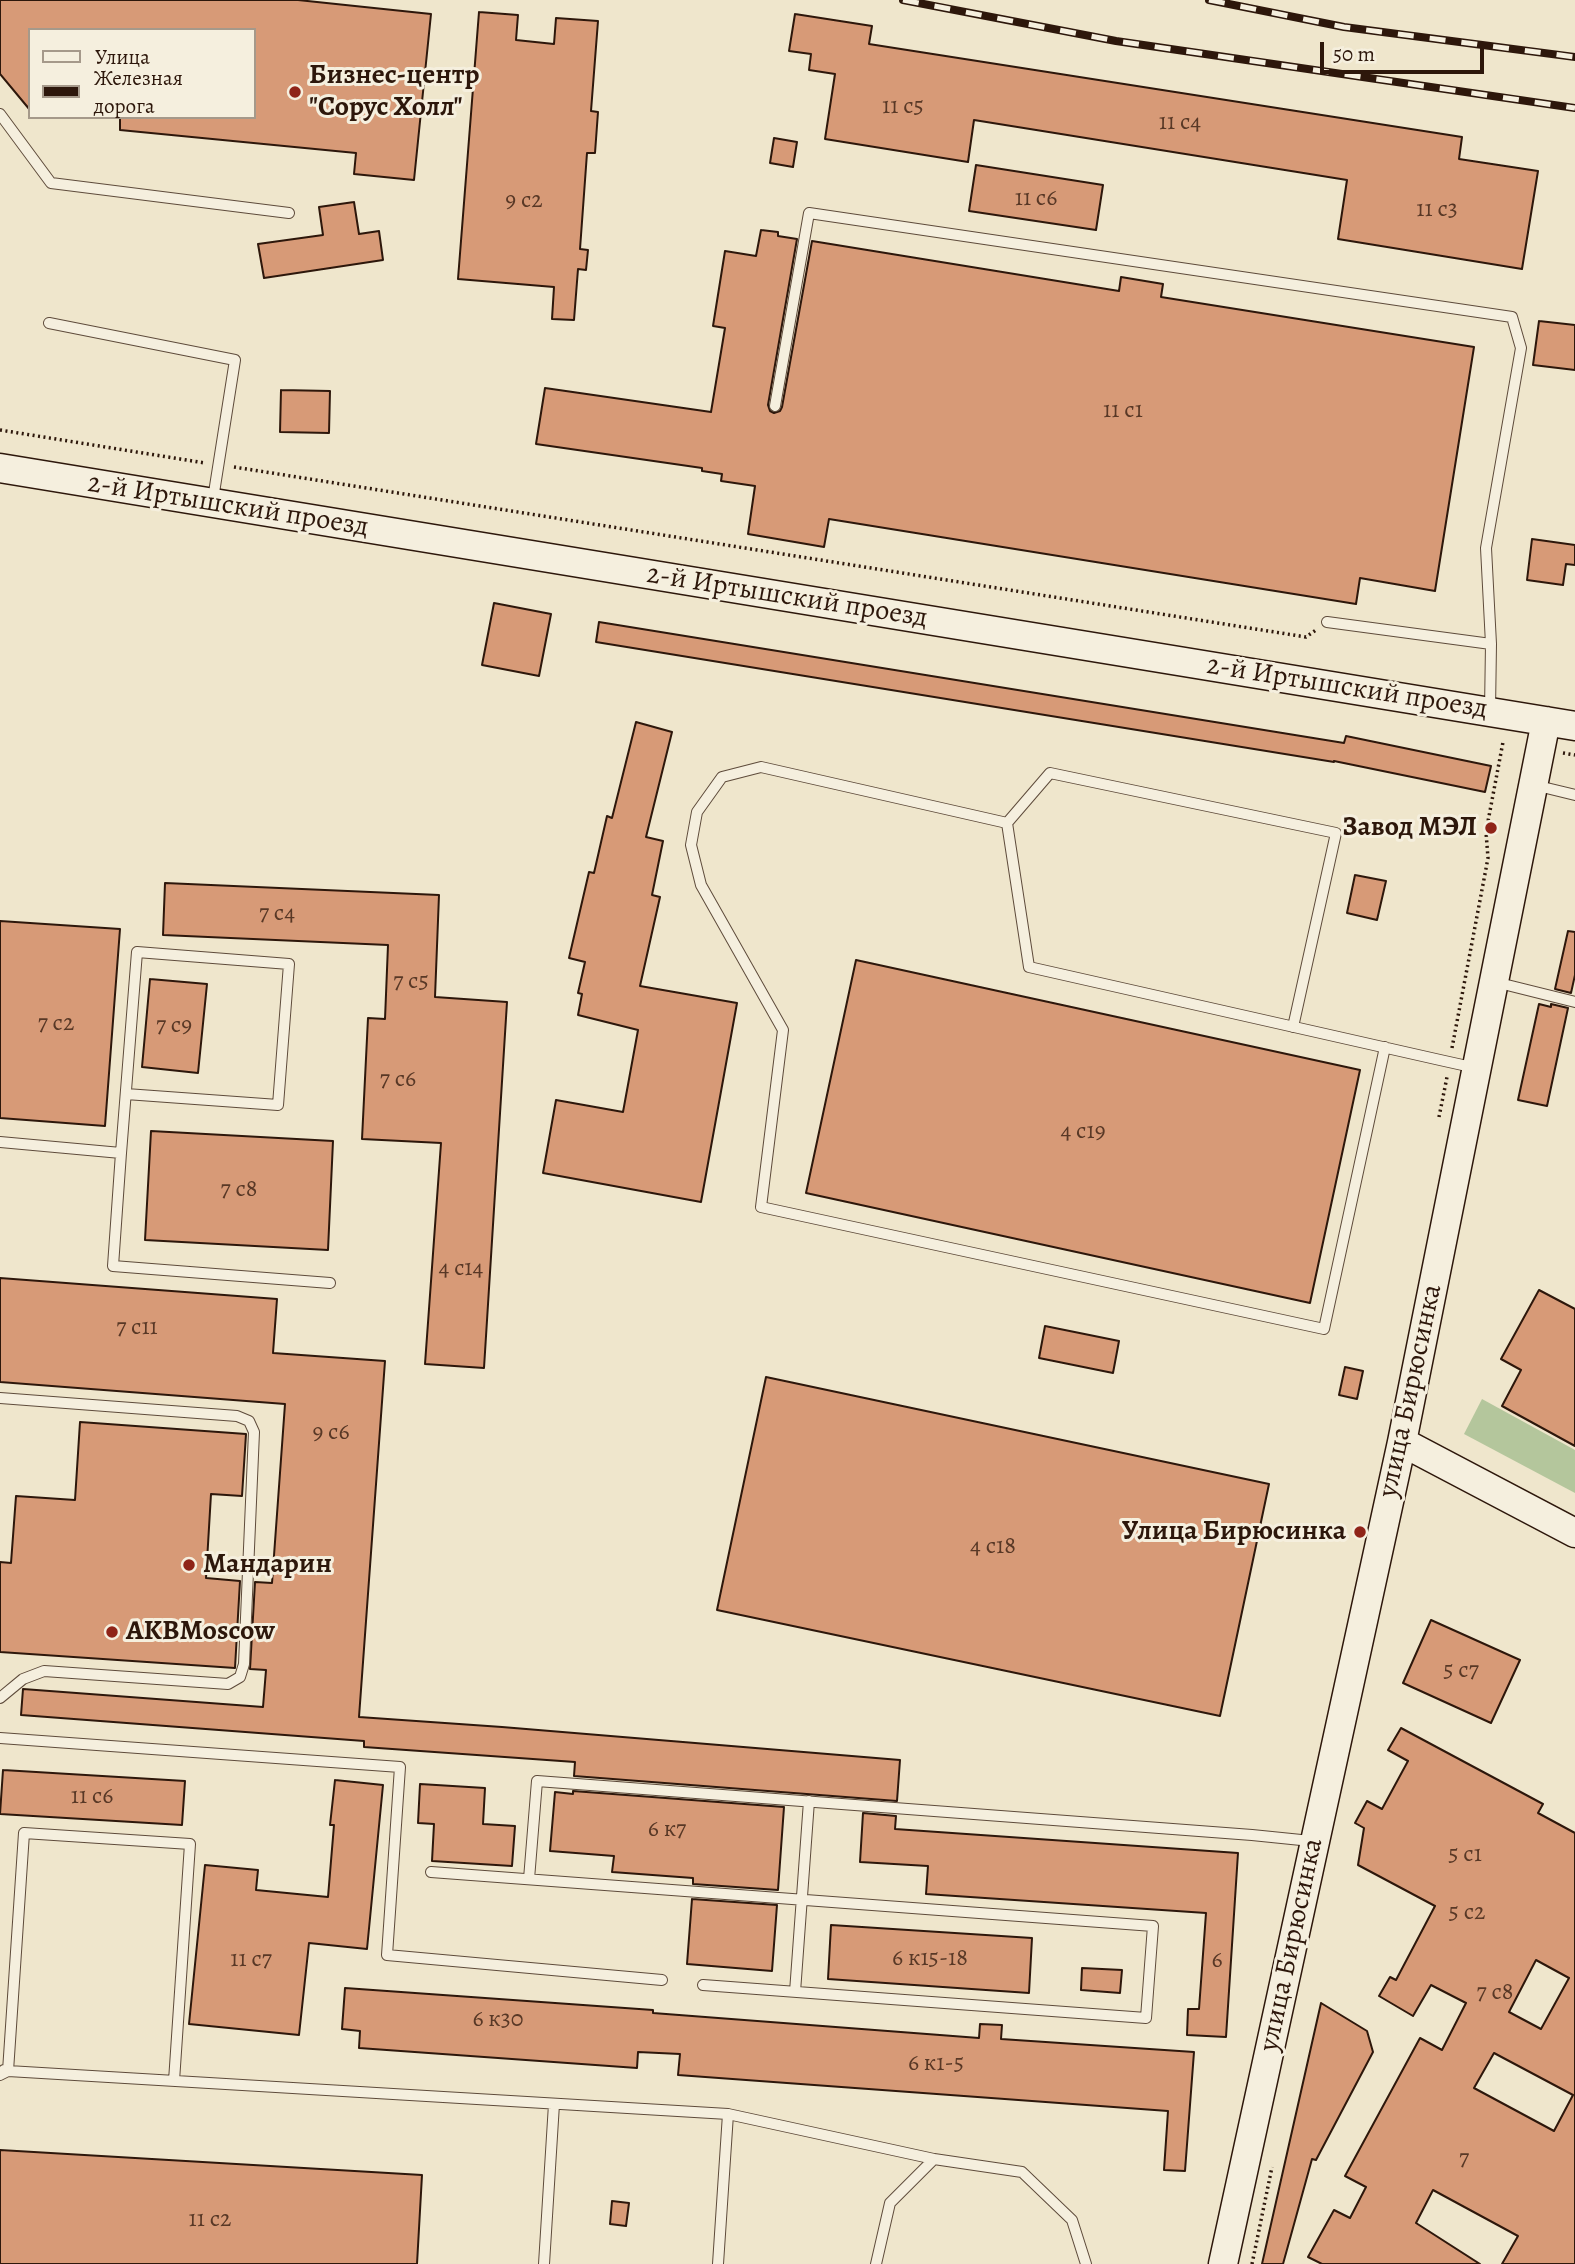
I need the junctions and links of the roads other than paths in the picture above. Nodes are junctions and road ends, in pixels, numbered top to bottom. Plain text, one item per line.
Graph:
1 (0, 114) edge
2 (289, 213) dead end
3 (49, 323) dead end
4 (775, 406) dead end
5 (0, 468) edge
6 (213, 503) junction
7 (1327, 622) road end
8 (1491, 644) junction
9 (1490, 711) junction
10 (1546, 721) junction
11 (1575, 726) edge
12 (1534, 785) junction
13 (1575, 794) edge
14 (1007, 823) junction
15 (1494, 982) junction
16 (1575, 1002) edge
17 (1293, 1027) junction
18 (1385, 1047) junction
19 (1463, 1065) junction
20 (126, 1094) junction
21 (0, 1142) edge
22 (121, 1153) junction
23 (330, 1283) dead end
24 (0, 1398) edge
25 (1402, 1442) junction
26 (1575, 1533) edge
27 (0, 1698) edge
28 (0, 1738) edge
29 (809, 1801) junction
30 (1315, 1842) junction
31 (431, 1872) dead end
32 (529, 1879) junction
33 (802, 1900) junction
34 (662, 1980) dead end
35 (703, 1985) dead end
36 (795, 1992) junction
37 (3, 2072) edge
38 (174, 2081) junction
39 (554, 2104) junction
40 (728, 2114) junction
41 (934, 2159) junction
42 (544, 2264) edge
43 (718, 2264) edge
44 (876, 2264) edge
45 (1086, 2264) edge
46 (1223, 2264) edge

1 - 2 lane
3 - 6 lane
4 - 8 lane
5 - 6 main road, 2-й Иртышский проезд
6 - 9 main road, 2-й Иртышский проезд
7 - 8 lane
8 - 9 lane
9 - 10 main road, 2-й Иртышский проезд
10 - 11 main road, 2-й Иртышский проезд
10 - 12 main road, улица Бирюсинка
12 - 13 lane
12 - 15 main road, улица Бирюсинка
14 - 17 lane
14 - 17 lane
14 - 18 lane
15 - 16 lane
15 - 19 main road, улица Бирюсинка
17 - 18 lane
18 - 19 lane
19 - 25 main road, улица Бирюсинка
20 - 20 lane
20 - 22 lane
21 - 22 lane
22 - 23 lane
24 - 27 lane
25 - 26 main road
25 - 30 main road, улица Бирюсинка
28 - 34 lane
29 - 30 lane
29 - 32 lane
29 - 33 lane
30 - 46 main road, улица Бирюсинка
31 - 32 lane
32 - 33 lane
33 - 36 lane
33 - 36 lane
35 - 36 lane
37 - 38 lane
37 - 38 lane
38 - 39 lane
39 - 40 lane
39 - 42 lane
40 - 41 lane
40 - 43 lane
41 - 44 lane
41 - 45 lane

